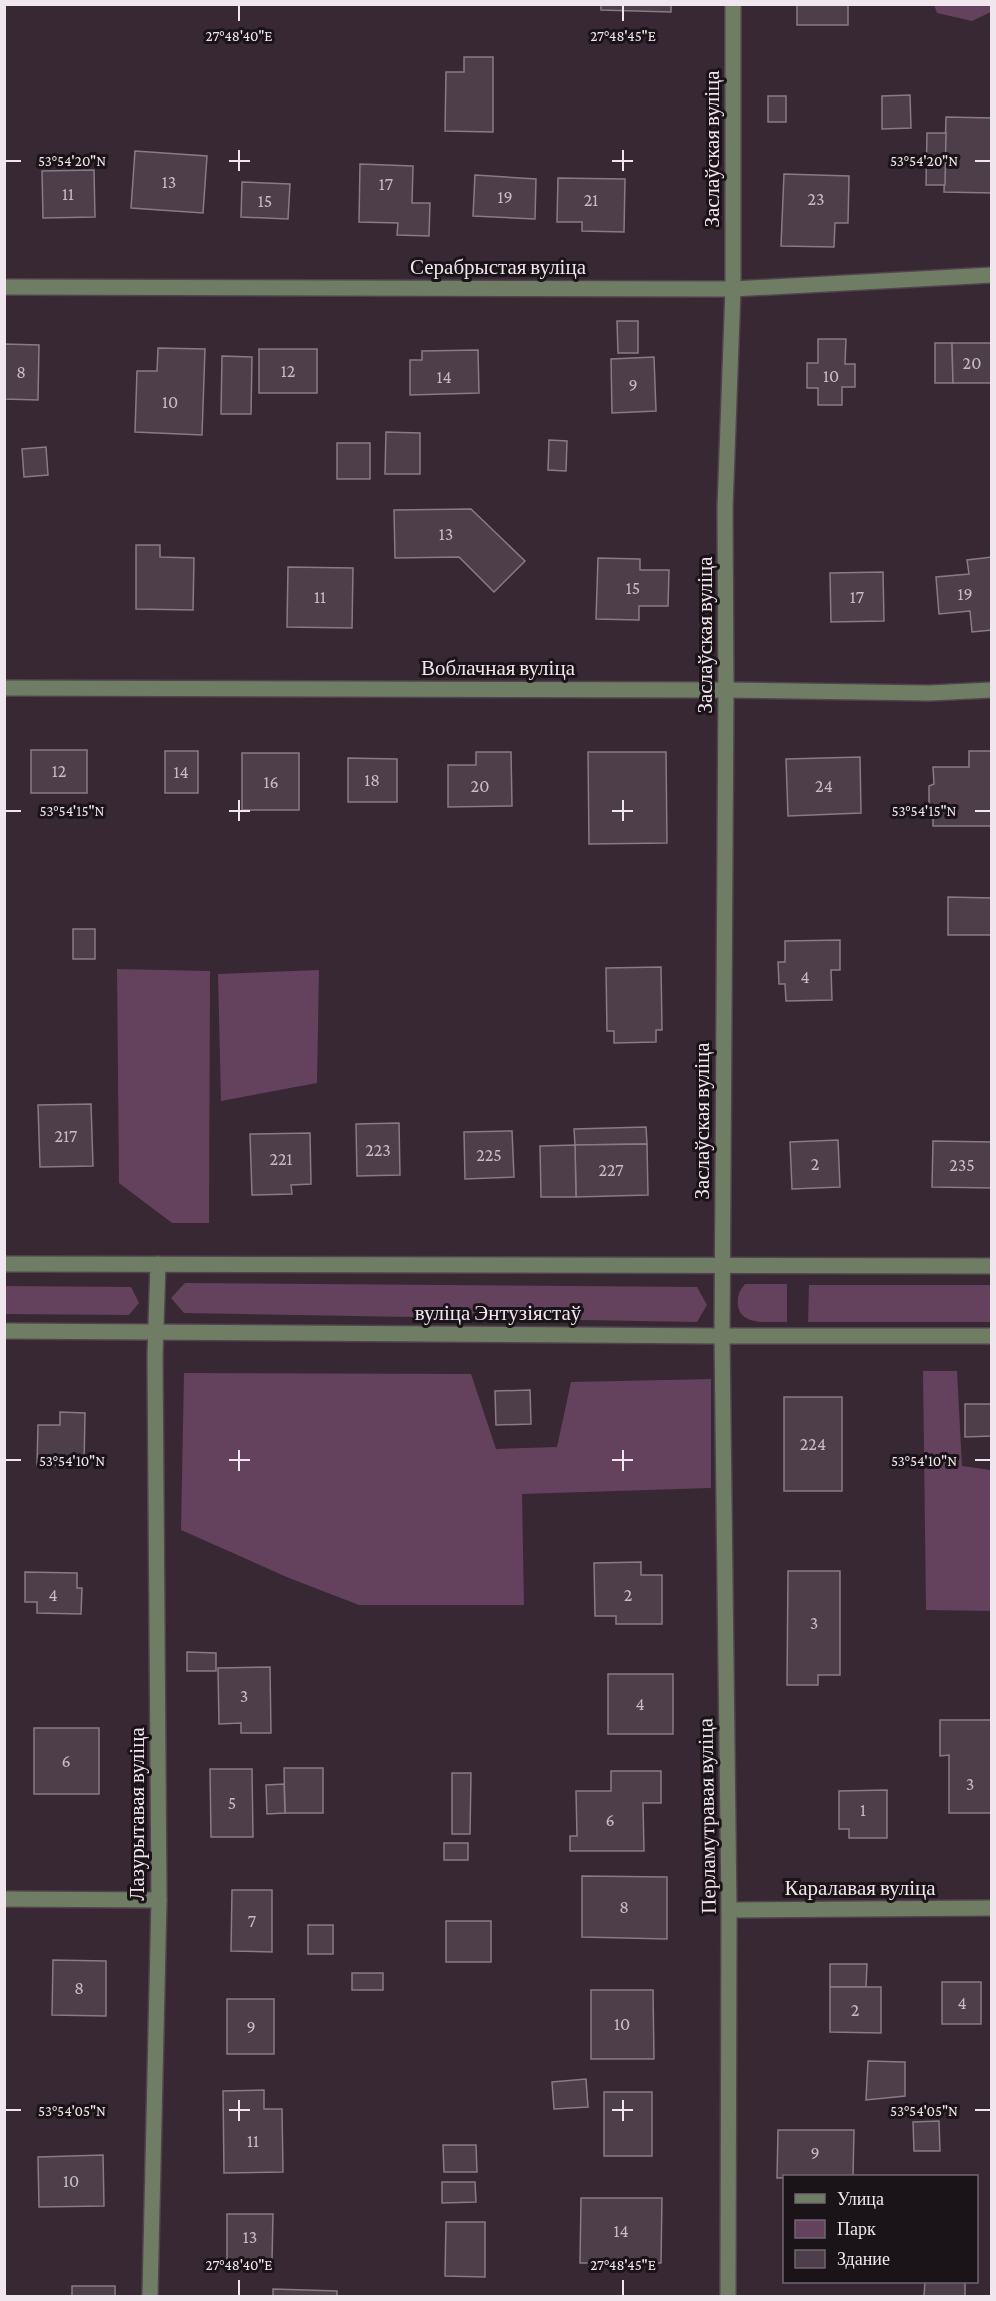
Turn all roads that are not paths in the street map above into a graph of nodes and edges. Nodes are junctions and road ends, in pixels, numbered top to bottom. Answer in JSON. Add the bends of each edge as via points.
{"nodes":[{"id":1,"x":733,"y":4,"type":"edge"},
{"id":2,"x":992,"y":275,"type":"edge"},
{"id":3,"x":4,"y":287,"type":"edge"},
{"id":4,"x":733,"y":289,"type":"junction"},
{"id":5,"x":4,"y":688,"type":"edge"},
{"id":6,"x":726,"y":690,"type":"junction"},
{"id":7,"x":992,"y":690,"type":"edge"},
{"id":8,"x":4,"y":1264,"type":"edge"},
{"id":9,"x":158,"y":1264,"type":"junction"},
{"id":10,"x":723,"y":1266,"type":"junction"},
{"id":11,"x":992,"y":1266,"type":"edge"},
{"id":12,"x":4,"y":1331,"type":"edge"},
{"id":13,"x":157,"y":1331,"type":"junction"},
{"id":14,"x":722,"y":1336,"type":"junction"},
{"id":15,"x":992,"y":1336,"type":"edge"},
{"id":16,"x":4,"y":1899,"type":"edge"},
{"id":17,"x":159,"y":1900,"type":"junction"},
{"id":18,"x":992,"y":1908,"type":"edge"},
{"id":19,"x":729,"y":1910,"type":"junction"},
{"id":20,"x":150,"y":2296,"type":"edge"},
{"id":21,"x":728,"y":2296,"type":"edge"}],
"edges":[{"from":1,"to":4,"type":"street","name":"Заслаўская вуліца"},
{"from":2,"to":4,"type":"street","name":"Серабрыстая вуліца"},
{"from":3,"to":4,"type":"street","name":"Серабрыстая вуліца"},
{"from":4,"to":6,"type":"street","name":"Заслаўская вуліца","via":[[726,508]]},
{"from":5,"to":6,"type":"street","name":"Воблачная вуліца"},
{"from":6,"to":7,"type":"street","name":"Воблачная вуліца"},
{"from":6,"to":10,"type":"street","name":"Заслаўская вуліца"},
{"from":8,"to":9,"type":"street"},
{"from":9,"to":10,"type":"street"},
{"from":9,"to":13,"type":"street","name":"Лазурытавая вуліца"},
{"from":10,"to":11,"type":"street"},
{"from":10,"to":14,"type":"street","name":"Заслаўская вуліца"},
{"from":12,"to":13,"type":"street","name":"вуліца Энтузіястаў"},
{"from":13,"to":14,"type":"street","name":"вуліца Энтузіястаў"},
{"from":13,"to":17,"type":"street","name":"Лазурытавая вуліца"},
{"from":14,"to":15,"type":"street","name":"вуліца Энтузіястаў"},
{"from":14,"to":19,"type":"street","name":"Перламутравая вуліца"},
{"from":16,"to":17,"type":"street"},
{"from":17,"to":20,"type":"street","name":"Лазурытавая вуліца"},
{"from":18,"to":19,"type":"street","name":"Каралавая вуліца"},
{"from":19,"to":21,"type":"street","name":"Перламутравая вуліца"}]}
